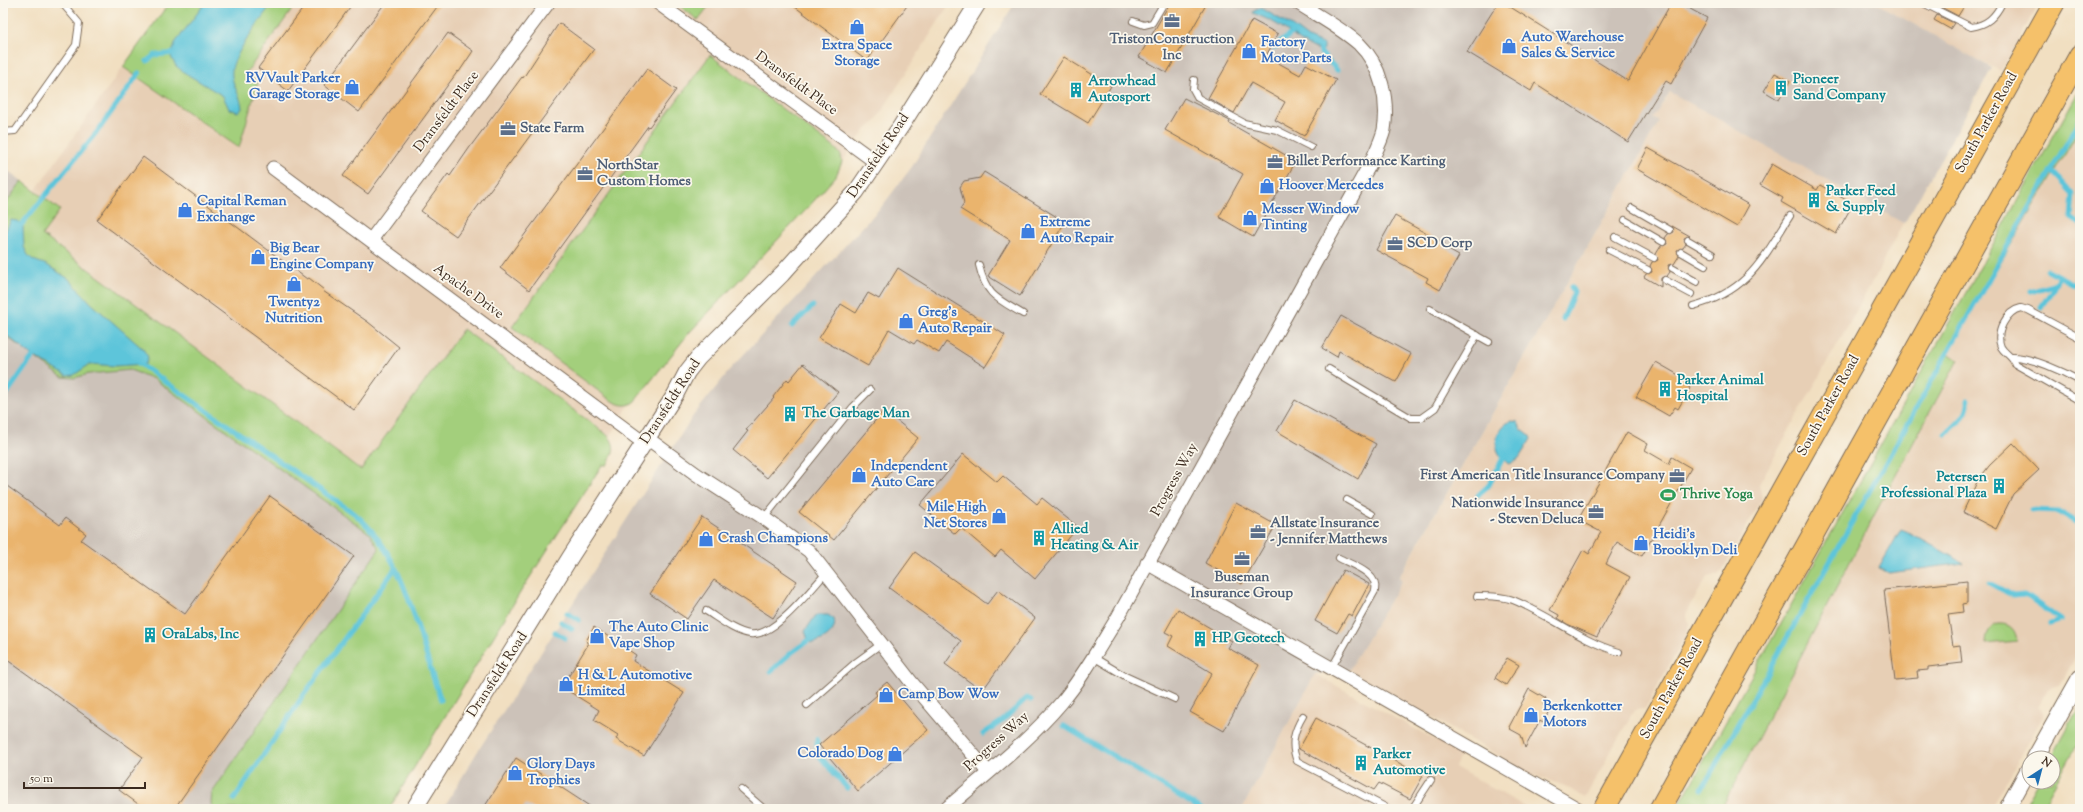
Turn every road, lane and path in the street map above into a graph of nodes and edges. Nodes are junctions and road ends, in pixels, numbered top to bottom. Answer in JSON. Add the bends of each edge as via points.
{"nodes":[{"id":1,"x":62,"y":3,"type":"edge"},
{"id":2,"x":548,"y":3,"type":"edge"},
{"id":3,"x":658,"y":3,"type":"edge"},
{"id":4,"x":978,"y":3,"type":"edge"},
{"id":5,"x":1164,"y":3,"type":"edge"},
{"id":6,"x":1298,"y":3,"type":"edge"},
{"id":7,"x":1923,"y":3,"type":"edge"},
{"id":8,"x":2002,"y":3,"type":"edge"},
{"id":9,"x":2054,"y":3,"type":"edge"},
{"id":10,"x":1133,"y":21,"type":"dead end"},
{"id":11,"x":2080,"y":56,"type":"edge"},
{"id":12,"x":1194,"y":80,"type":"dead end"},
{"id":13,"x":3,"y":132,"type":"edge"},
{"id":14,"x":1311,"y":147,"type":"dead end"},
{"id":15,"x":877,"y":163,"type":"junction"},
{"id":16,"x":273,"y":168,"type":"dead end"},
{"id":17,"x":1632,"y":208,"type":"dead end"},
{"id":18,"x":1790,"y":216,"type":"dead end"},
{"id":19,"x":1625,"y":220,"type":"dead end"},
{"id":20,"x":1670,"y":230,"type":"dead end"},
{"id":21,"x":1614,"y":237,"type":"dead end"},
{"id":22,"x":371,"y":240,"type":"junction"},
{"id":23,"x":1688,"y":240,"type":"dead end"},
{"id":24,"x":1663,"y":242,"type":"dead end"},
{"id":25,"x":1608,"y":250,"type":"dead end"},
{"id":26,"x":1681,"y":252,"type":"dead end"},
{"id":27,"x":1712,"y":254,"type":"dead end"},
{"id":28,"x":1654,"y":258,"type":"dead end"},
{"id":29,"x":979,"y":265,"type":"dead end"},
{"id":30,"x":1705,"y":266,"type":"dead end"},
{"id":31,"x":1672,"y":268,"type":"dead end"},
{"id":32,"x":1648,"y":270,"type":"dead end"},
{"id":33,"x":1665,"y":280,"type":"dead end"},
{"id":34,"x":1697,"y":282,"type":"dead end"},
{"id":35,"x":1691,"y":294,"type":"dead end"},
{"id":36,"x":1693,"y":306,"type":"dead end"},
{"id":37,"x":1430,"y":309,"type":"dead end"},
{"id":38,"x":1023,"y":314,"type":"dead end"},
{"id":39,"x":1477,"y":335,"type":"junction"},
{"id":40,"x":2080,"y":338,"type":"edge"},
{"id":41,"x":1490,"y":342,"type":"dead end"},
{"id":42,"x":2012,"y":357,"type":"junction"},
{"id":43,"x":1329,"y":369,"type":"dead end"},
{"id":44,"x":2080,"y":381,"type":"edge"},
{"id":45,"x":870,"y":390,"type":"dead end"},
{"id":46,"x":2080,"y":401,"type":"edge"},
{"id":47,"x":646,"y":440,"type":"junction"},
{"id":48,"x":1347,"y":500,"type":"dead end"},
{"id":49,"x":1372,"y":514,"type":"dead end"},
{"id":50,"x":764,"y":518,"type":"junction"},
{"id":51,"x":1339,"y":558,"type":"dead end"},
{"id":52,"x":1147,"y":563,"type":"junction"},
{"id":53,"x":827,"y":572,"type":"junction"},
{"id":54,"x":1476,"y":596,"type":"dead end"},
{"id":55,"x":706,"y":612,"type":"dead end"},
{"id":56,"x":881,"y":644,"type":"junction"},
{"id":57,"x":1619,"y":652,"type":"dead end"},
{"id":58,"x":1093,"y":657,"type":"junction"},
{"id":59,"x":1331,"y":669,"type":"junction"},
{"id":60,"x":2080,"y":678,"type":"edge"},
{"id":61,"x":1175,"y":699,"type":"dead end"},
{"id":62,"x":807,"y":705,"type":"dead end"},
{"id":63,"x":1303,"y":716,"type":"dead end"},
{"id":64,"x":2040,"y":750,"type":"edge"},
{"id":65,"x":988,"y":772,"type":"junction"},
{"id":66,"x":1431,"y":780,"type":"dead end"},
{"id":67,"x":2021,"y":784,"type":"edge"},
{"id":68,"x":741,"y":789,"type":"dead end"},
{"id":69,"x":414,"y":809,"type":"edge"},
{"id":70,"x":764,"y":809,"type":"edge"},
{"id":71,"x":946,"y":809,"type":"edge"},
{"id":72,"x":1390,"y":809,"type":"edge"},
{"id":73,"x":1412,"y":809,"type":"edge"},
{"id":74,"x":1578,"y":809,"type":"edge"},
{"id":75,"x":1604,"y":809,"type":"edge"},
{"id":76,"x":1660,"y":809,"type":"edge"},
{"id":77,"x":2007,"y":809,"type":"edge"}],
"edges":[{"from":1,"to":13,"type":"lane","via":[[79,23],[76,45],[15,131]]},
{"from":2,"to":22,"type":"street","name":"Dransfeldt Place"},
{"from":3,"to":15,"type":"street","name":"Dransfeldt Place"},
{"from":4,"to":15,"type":"street","name":"Dransfeldt Road"},
{"from":5,"to":10,"type":"lane","via":[[1152,23]]},
{"from":6,"to":52,"type":"street","name":"Progress Way","via":[[1359,44],[1376,69],[1383,91],[1385,120],[1380,143]]},
{"from":7,"to":8,"type":"lane","via":[[1971,27],[1984,24],[1994,16]]},
{"from":9,"to":75,"type":"highway","name":"South Parker Road"},
{"from":11,"to":76,"type":"highway"},
{"from":12,"to":14,"type":"lane","via":[[1193,89],[1198,98],[1244,123],[1277,130]]},
{"from":15,"to":47,"type":"street","name":"Dransfeldt Road","via":[[844,206],[792,264],[698,358]]},
{"from":16,"to":22,"type":"street","name":"Apache Drive"},
{"from":17,"to":20,"type":"lane"},
{"from":18,"to":36,"type":"lane","via":[[1752,275],[1710,302]]},
{"from":19,"to":24,"type":"lane"},
{"from":21,"to":28,"type":"lane"},
{"from":22,"to":47,"type":"street","name":"Apache Drive"},
{"from":23,"to":27,"type":"lane"},
{"from":25,"to":32,"type":"lane"},
{"from":26,"to":30,"type":"lane"},
{"from":29,"to":38,"type":"lane","via":[[986,287],[992,295]]},
{"from":31,"to":34,"type":"lane"},
{"from":33,"to":35,"type":"lane"},
{"from":37,"to":39,"type":"lane"},
{"from":39,"to":41,"type":"lane"},
{"from":39,"to":43,"type":"lane","via":[[1435,408],[1421,418],[1410,418]]},
{"from":40,"to":42,"type":"lane","via":[[2028,310],[2016,309],[2006,318],[2000,338],[2003,349]]},
{"from":42,"to":44,"type":"lane","via":[[2024,358]]},
{"from":42,"to":46,"type":"lane","via":[[2015,364]]},
{"from":45,"to":50,"type":"lane","via":[[853,407]]},
{"from":47,"to":50,"type":"street","name":"Apache Drive"},
{"from":47,"to":69,"type":"street","name":"Dransfeldt Road"},
{"from":48,"to":49,"type":"lane"},
{"from":50,"to":53,"type":"street","name":"Apache Drive","via":[[809,551]]},
{"from":51,"to":59,"type":"lane","via":[[1369,575],[1376,586]]},
{"from":52,"to":58,"type":"street","name":"Progress Way"},
{"from":52,"to":59,"type":"street"},
{"from":53,"to":55,"type":"lane","via":[[780,622],[764,633],[750,635]]},
{"from":53,"to":56,"type":"street","name":"Apache Drive"},
{"from":54,"to":57,"type":"lane","via":[[1497,596],[1513,600],[1598,646]]},
{"from":56,"to":62,"type":"lane"},
{"from":56,"to":65,"type":"street","name":"Apache Drive"},
{"from":58,"to":61,"type":"lane","via":[[1125,676]]},
{"from":58,"to":65,"type":"street","name":"Progress Way","via":[[1074,686],[1050,715]]},
{"from":59,"to":74,"type":"street"},
{"from":60,"to":64,"type":"street"},
{"from":63,"to":72,"type":"lane","via":[[1293,737],[1297,761]]},
{"from":65,"to":71,"type":"street","name":"Progress Way"},
{"from":66,"to":73,"type":"lane"},
{"from":67,"to":77,"type":"street"},
{"from":68,"to":70,"type":"lane"}]}
